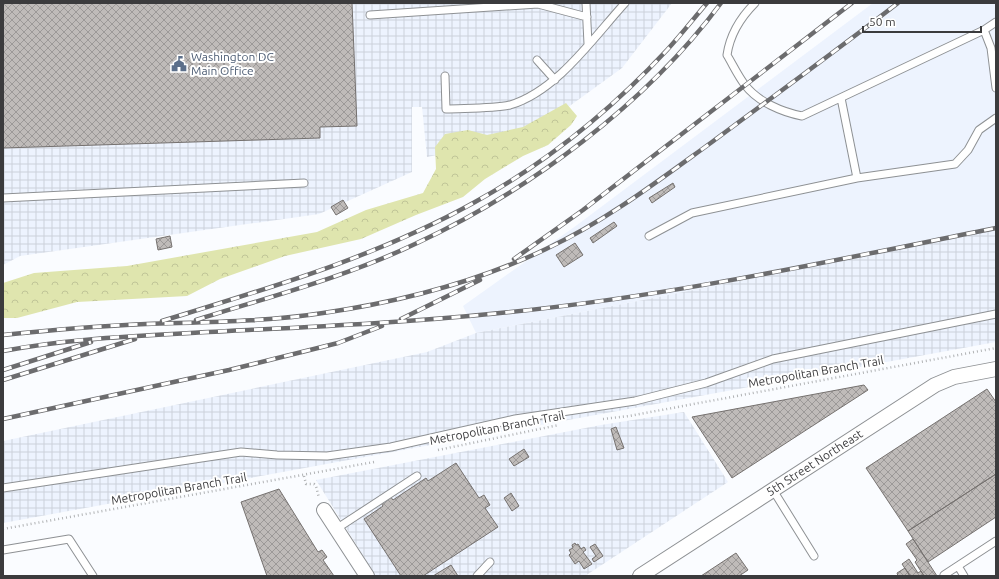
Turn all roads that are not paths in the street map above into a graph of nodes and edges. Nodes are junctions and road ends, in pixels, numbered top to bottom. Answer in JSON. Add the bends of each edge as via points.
{"nodes":[{"id":1,"x":586,"y":3,"type":"edge"},
{"id":2,"x":625,"y":3,"type":"edge"},
{"id":3,"x":755,"y":3,"type":"edge"},
{"id":4,"x":491,"y":5,"type":"edge"},
{"id":5,"x":441,"y":7,"type":"edge"},
{"id":6,"x":370,"y":15,"type":"dead end"},
{"id":7,"x":587,"y":18,"type":"junction"},
{"id":8,"x":996,"y":22,"type":"edge"},
{"id":9,"x":984,"y":30,"type":"junction"},
{"id":10,"x":588,"y":44,"type":"junction"},
{"id":11,"x":538,"y":60,"type":"dead end"},
{"id":12,"x":445,"y":76,"type":"dead end"},
{"id":13,"x":555,"y":80,"type":"junction"},
{"id":14,"x":996,"y":88,"type":"edge"},
{"id":15,"x":842,"y":98,"type":"junction"},
{"id":16,"x":996,"y":118,"type":"edge"},
{"id":17,"x":857,"y":178,"type":"junction"},
{"id":18,"x":304,"y":184,"type":"dead end"},
{"id":19,"x":3,"y":198,"type":"edge"},
{"id":20,"x":649,"y":236,"type":"dead end"},
{"id":21,"x":996,"y":314,"type":"edge"},
{"id":22,"x":996,"y":369,"type":"edge"},
{"id":23,"x":417,"y":476,"type":"dead end"},
{"id":24,"x":3,"y":488,"type":"edge"},
{"id":25,"x":773,"y":490,"type":"junction"},
{"id":26,"x":324,"y":510,"type":"dead end"},
{"id":27,"x":336,"y":529,"type":"junction"},
{"id":28,"x":996,"y":541,"type":"edge"},
{"id":29,"x":3,"y":550,"type":"edge"},
{"id":30,"x":814,"y":556,"type":"dead end"},
{"id":31,"x":490,"y":562,"type":"dead end"},
{"id":32,"x":958,"y":566,"type":"junction"},
{"id":33,"x":944,"y":575,"type":"edge"},
{"id":34,"x":94,"y":576,"type":"edge"},
{"id":35,"x":367,"y":576,"type":"edge"},
{"id":36,"x":477,"y":576,"type":"edge"},
{"id":37,"x":640,"y":576,"type":"edge"},
{"id":38,"x":964,"y":576,"type":"edge"}],
"edges":[{"from":1,"to":7,"type":"lane"},
{"from":2,"to":10,"type":"lane"},
{"from":3,"to":15,"type":"lane","via":[[732,33],[727,55],[745,85],[759,99],[790,114],[802,116]]},
{"from":4,"to":5,"type":"lane"},
{"from":4,"to":7,"type":"lane","via":[[538,4]]},
{"from":5,"to":6,"type":"lane"},
{"from":7,"to":10,"type":"lane"},
{"from":8,"to":9,"type":"lane"},
{"from":9,"to":14,"type":"lane","via":[[991,48]]},
{"from":9,"to":15,"type":"lane"},
{"from":10,"to":13,"type":"lane"},
{"from":11,"to":13,"type":"lane"},
{"from":12,"to":13,"type":"lane","via":[[446,109],[509,105],[532,96]]},
{"from":15,"to":17,"type":"lane"},
{"from":16,"to":17,"type":"lane","via":[[978,130],[968,150],[955,164]]},
{"from":17,"to":20,"type":"lane","via":[[692,213]]},
{"from":18,"to":19,"type":"lane"},
{"from":21,"to":24,"type":"lane","via":[[774,359],[706,383],[635,401],[515,419],[391,447],[327,456],[241,452]]},
{"from":22,"to":25,"type":"street","name":"5th Street Northeast","via":[[954,377],[936,384]]},
{"from":23,"to":27,"type":"lane"},
{"from":25,"to":30,"type":"lane"},
{"from":25,"to":37,"type":"street","name":"5th Street Northeast"},
{"from":26,"to":27,"type":"street"},
{"from":27,"to":35,"type":"street"},
{"from":28,"to":32,"type":"lane"},
{"from":29,"to":34,"type":"lane","via":[[69,539]]},
{"from":31,"to":36,"type":"lane"},
{"from":32,"to":33,"type":"lane"},
{"from":32,"to":38,"type":"lane"}]}
